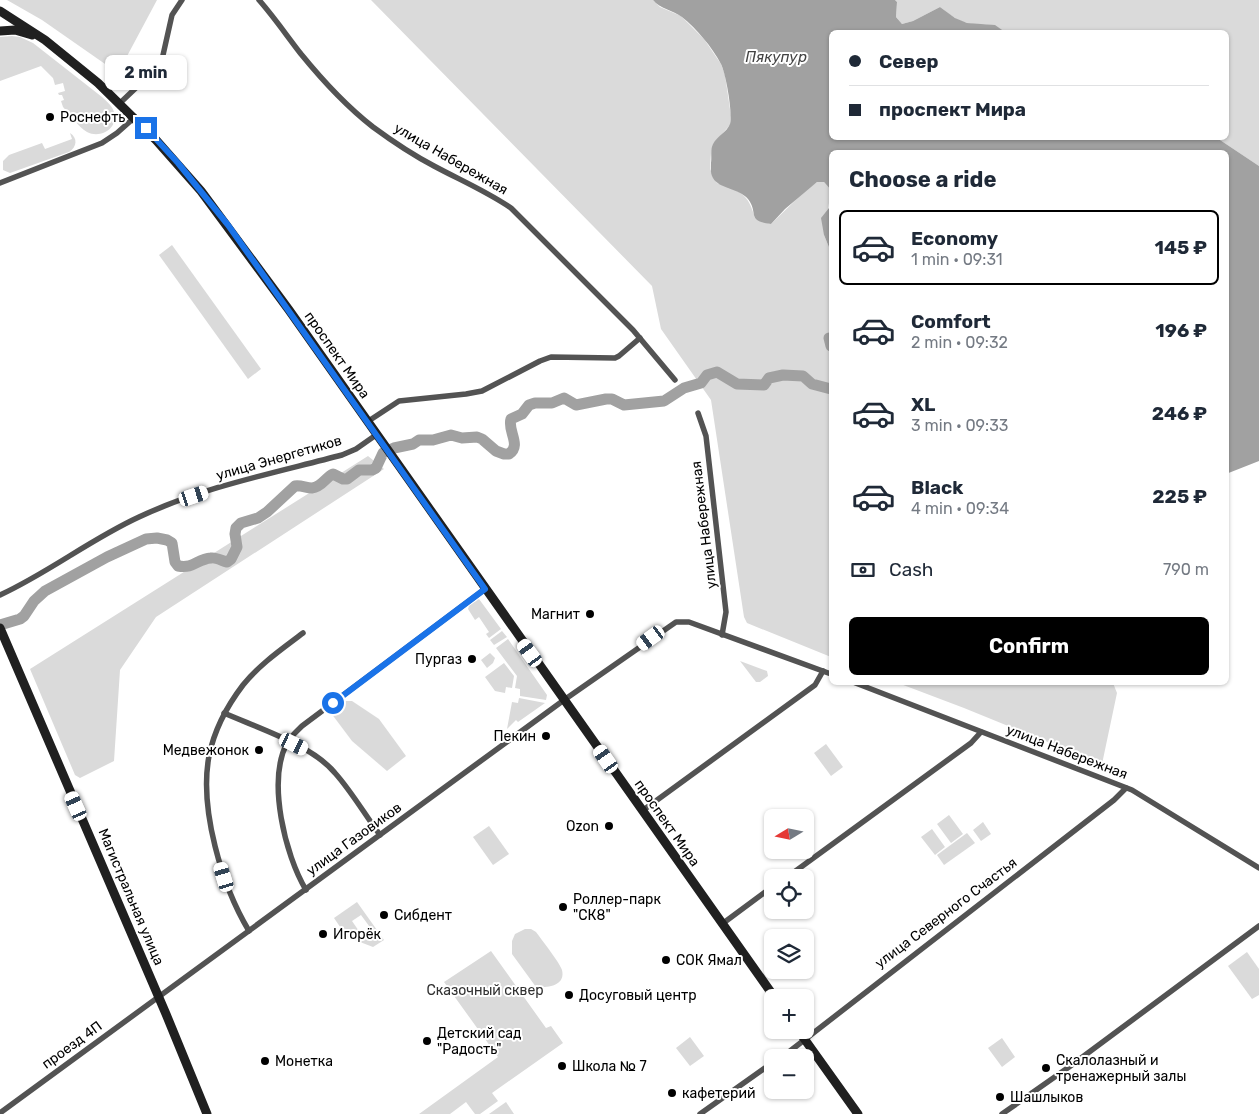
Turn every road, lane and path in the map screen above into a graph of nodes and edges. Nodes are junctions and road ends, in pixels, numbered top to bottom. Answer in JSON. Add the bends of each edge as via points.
{"nodes":[{"id":1,"x":182,"y":0,"type":"edge"},
{"id":2,"x":259,"y":0,"type":"edge"},
{"id":3,"x":0,"y":11,"type":"edge"},
{"id":4,"x":0,"y":31,"type":"edge"},
{"id":5,"x":45,"y":40,"type":"junction"},
{"id":6,"x":120,"y":104,"type":"junction"},
{"id":7,"x":135,"y":117,"type":"junction"},
{"id":8,"x":0,"y":183,"type":"edge"},
{"id":9,"x":640,"y":338,"type":"junction"},
{"id":10,"x":675,"y":380,"type":"dead end"},
{"id":11,"x":698,"y":413,"type":"dead end"},
{"id":12,"x":368,"y":422,"type":"junction"},
{"id":13,"x":378,"y":437,"type":"junction"},
{"id":14,"x":485,"y":589,"type":"junction"},
{"id":15,"x":0,"y":595,"type":"edge"},
{"id":16,"x":2,"y":633,"type":"edge"},
{"id":17,"x":303,"y":633,"type":"dead end"},
{"id":18,"x":722,"y":635,"type":"junction"},
{"id":19,"x":823,"y":671,"type":"junction"},
{"id":20,"x":829,"y":673,"type":"edge"},
{"id":21,"x":861,"y":685,"type":"edge"},
{"id":22,"x":564,"y":700,"type":"junction"},
{"id":23,"x":224,"y":714,"type":"junction"},
{"id":24,"x":981,"y":732,"type":"junction"},
{"id":25,"x":288,"y":741,"type":"junction"},
{"id":26,"x":1126,"y":788,"type":"junction"},
{"id":27,"x":642,"y":811,"type":"junction"},
{"id":28,"x":380,"y":835,"type":"junction"},
{"id":29,"x":1259,"y":868,"type":"edge"},
{"id":30,"x":798,"y":869,"type":"edge"},
{"id":31,"x":306,"y":890,"type":"junction"},
{"id":32,"x":764,"y":894,"type":"edge"},
{"id":33,"x":722,"y":924,"type":"junction"},
{"id":34,"x":1259,"y":926,"type":"edge"},
{"id":35,"x":249,"y":931,"type":"junction"},
{"id":36,"x":769,"y":989,"type":"edge"},
{"id":37,"x":158,"y":997,"type":"junction"},
{"id":38,"x":814,"y":1032,"type":"edge"},
{"id":39,"x":805,"y":1039,"type":"joint"},
{"id":40,"x":792,"y":1049,"type":"edge"},
{"id":41,"x":764,"y":1070,"type":"edge"},
{"id":42,"x":0,"y":1113,"type":"edge"},
{"id":43,"x":207,"y":1114,"type":"edge"},
{"id":44,"x":700,"y":1114,"type":"edge"},
{"id":45,"x":858,"y":1114,"type":"edge"},
{"id":46,"x":1002,"y":1114,"type":"edge"}],
"edges":[{"from":1,"to":6,"type":"street","via":[[172,15],[160,64]]},
{"from":2,"to":9,"type":"street","name":"улица Набережная","via":[[325,82],[360,116],[400,146],[510,208]]},
{"from":3,"to":5,"type":"main road","name":"проспект Мира"},
{"from":4,"to":5,"type":"main road","via":[[23,32]]},
{"from":5,"to":6,"type":"main road","name":"проспект Мира"},
{"from":6,"to":7,"type":"main road","name":"проспект Мира"},
{"from":7,"to":8,"type":"street","via":[[102,143]]},
{"from":7,"to":12,"type":"main road","name":"проспект Мира","via":[[178,163],[228,225]]},
{"from":9,"to":10,"type":"street","name":"улица Набережная"},
{"from":9,"to":12,"type":"street","via":[[615,358],[545,359],[482,391],[398,401]]},
{"from":11,"to":18,"type":"street","name":"улица Набережная","via":[[707,443],[726,612]]},
{"from":12,"to":13,"type":"main road","name":"проспект Мира"},
{"from":13,"to":14,"type":"main road","name":"проспект Мира"},
{"from":13,"to":15,"type":"street","name":"улица Энергетиков","via":[[350,452],[208,491],[139,517]]},
{"from":14,"to":22,"type":"main road","name":"проспект Мира"},
{"from":14,"to":25,"type":"street","via":[[302,726]]},
{"from":16,"to":37,"type":"main road","name":"Магистральная улица"},
{"from":17,"to":23,"type":"street","via":[[253,674]]},
{"from":18,"to":19,"type":"street"},
{"from":18,"to":22,"type":"street","via":[[689,622],[676,622]]},
{"from":19,"to":20,"type":"street"},
{"from":19,"to":27,"type":"street","via":[[815,685]]},
{"from":21,"to":24,"type":"street","name":"улица Набережная"},
{"from":22,"to":27,"type":"main road","name":"проспект Мира"},
{"from":22,"to":28,"type":"street","name":"улица Газовиков"},
{"from":23,"to":25,"type":"street"},
{"from":23,"to":35,"type":"street","via":[[213,739],[206,774],[211,828],[228,887]]},
{"from":24,"to":26,"type":"street","name":"улица Набережная"},
{"from":24,"to":30,"type":"street","via":[[971,743]]},
{"from":25,"to":28,"type":"street","via":[[312,753],[335,773]]},
{"from":25,"to":31,"type":"street","via":[[280,767],[278,798],[290,848]]},
{"from":26,"to":29,"type":"street","name":"улица Набережная"},
{"from":26,"to":38,"type":"street","name":"улица Северного Счастья"},
{"from":27,"to":33,"type":"main road","name":"проспект Мира"},
{"from":28,"to":31,"type":"street","name":"улица Газовиков"},
{"from":31,"to":35,"type":"street","name":"улица Газовиков"},
{"from":32,"to":33,"type":"street"},
{"from":33,"to":36,"type":"main road","name":"проспект Мира"},
{"from":34,"to":46,"type":"street"},
{"from":35,"to":37,"type":"street","name":"улица Газовиков"},
{"from":37,"to":42,"type":"street","name":"проезд 4П"},
{"from":37,"to":43,"type":"main road","name":"Магистральная улица"},
{"from":39,"to":40,"type":"street","name":"улица Северного Счастья"},
{"from":39,"to":45,"type":"main road"},
{"from":41,"to":44,"type":"street"}]}
